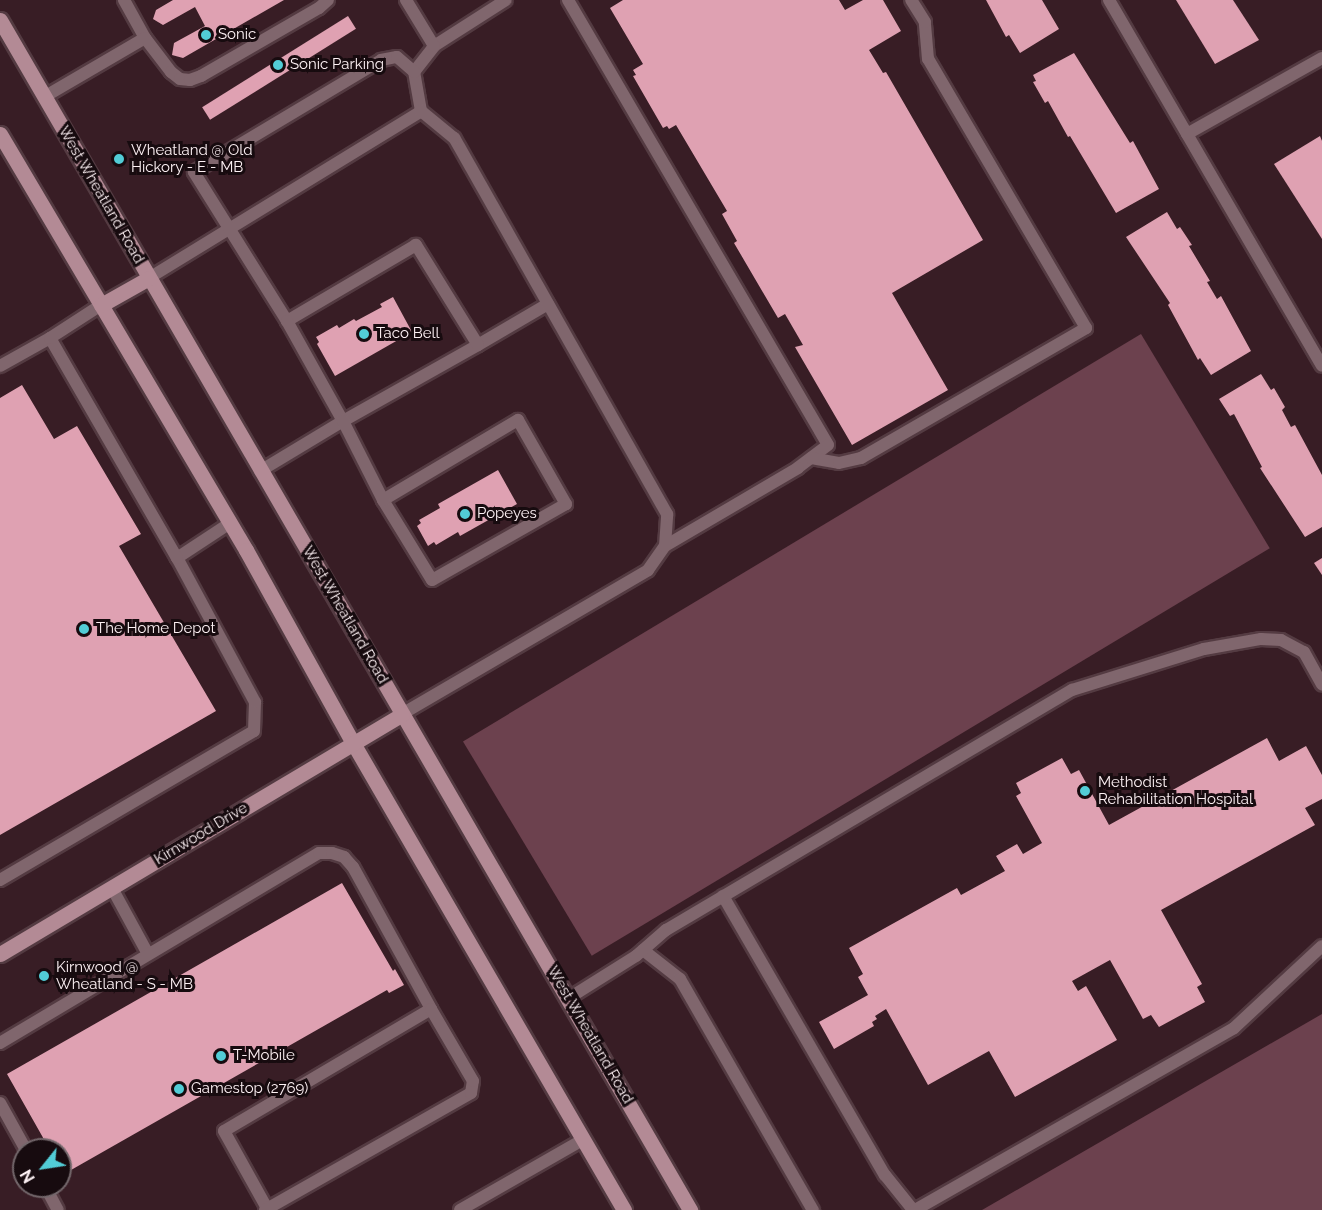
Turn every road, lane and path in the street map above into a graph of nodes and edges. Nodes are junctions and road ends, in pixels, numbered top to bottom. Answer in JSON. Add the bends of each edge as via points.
{"nodes":[{"id":1,"x":125,"y":0,"type":"edge"},
{"id":2,"x":328,"y":0,"type":"edge"},
{"id":3,"x":406,"y":0,"type":"edge"},
{"id":4,"x":506,"y":0,"type":"edge"},
{"id":5,"x":568,"y":0,"type":"edge"},
{"id":6,"x":911,"y":0,"type":"edge"},
{"id":7,"x":1109,"y":0,"type":"edge"},
{"id":8,"x":0,"y":20,"type":"edge"},
{"id":9,"x":145,"y":38,"type":"junction"},
{"id":10,"x":434,"y":46,"type":"junction"},
{"id":11,"x":1322,"y":58,"type":"edge"},
{"id":12,"x":414,"y":72,"type":"junction"},
{"id":13,"x":45,"y":97,"type":"junction"},
{"id":14,"x":421,"y":111,"type":"junction"},
{"id":15,"x":0,"y":134,"type":"edge"},
{"id":16,"x":1187,"y":134,"type":"junction"},
{"id":17,"x":228,"y":229,"type":"junction"},
{"id":18,"x":149,"y":278,"type":"junction"},
{"id":19,"x":548,"y":304,"type":"junction"},
{"id":20,"x":101,"y":305,"type":"junction"},
{"id":21,"x":287,"y":321,"type":"junction"},
{"id":22,"x":51,"y":338,"type":"junction"},
{"id":23,"x":478,"y":345,"type":"junction"},
{"id":24,"x":0,"y":366,"type":"edge"},
{"id":25,"x":1322,"y":366,"type":"edge"},
{"id":26,"x":343,"y":422,"type":"junction"},
{"id":27,"x":811,"y":458,"type":"junction"},
{"id":28,"x":260,"y":471,"type":"junction"},
{"id":29,"x":383,"y":500,"type":"junction"},
{"id":30,"x":230,"y":523,"type":"junction"},
{"id":31,"x":665,"y":546,"type":"junction"},
{"id":32,"x":177,"y":558,"type":"junction"},
{"id":33,"x":1322,"y":684,"type":"edge"},
{"id":34,"x":402,"y":714,"type":"junction"},
{"id":35,"x":353,"y":743,"type":"junction"},
{"id":36,"x":0,"y":880,"type":"edge"},
{"id":37,"x":112,"y":888,"type":"junction"},
{"id":38,"x":723,"y":896,"type":"junction"},
{"id":39,"x":1322,"y":946,"type":"edge"},
{"id":40,"x":643,"y":950,"type":"junction"},
{"id":41,"x":0,"y":954,"type":"edge"},
{"id":42,"x":148,"y":954,"type":"junction"},
{"id":43,"x":569,"y":998,"type":"junction"},
{"id":44,"x":431,"y":1009,"type":"junction"},
{"id":45,"x":0,"y":1042,"type":"edge"},
{"id":46,"x":0,"y":1103,"type":"edge"},
{"id":47,"x":19,"y":1138,"type":"edge"},
{"id":48,"x":582,"y":1140,"type":"junction"},
{"id":49,"x":267,"y":1210,"type":"edge"},
{"id":50,"x":460,"y":1210,"type":"edge"},
{"id":51,"x":624,"y":1210,"type":"edge"},
{"id":52,"x":690,"y":1210,"type":"edge"},
{"id":53,"x":813,"y":1210,"type":"edge"},
{"id":54,"x":914,"y":1210,"type":"edge"}],
"edges":[{"from":1,"to":9,"type":"lane"},
{"from":2,"to":9,"type":"lane","via":[[190,80],[171,72]]},
{"from":3,"to":10,"type":"lane"},
{"from":4,"to":10,"type":"lane"},
{"from":5,"to":27,"type":"lane","via":[[828,445]]},
{"from":6,"to":27,"type":"lane","via":[[925,22],[928,59],[1086,328],[861,458],[839,463]]},
{"from":7,"to":16,"type":"lane"},
{"from":8,"to":13,"type":"main road","name":"West Wheatland Road"},
{"from":9,"to":13,"type":"lane"},
{"from":10,"to":12,"type":"lane"},
{"from":11,"to":16,"type":"lane"},
{"from":12,"to":14,"type":"lane"},
{"from":12,"to":17,"type":"lane","via":[[397,57],[381,60],[194,172]]},
{"from":13,"to":18,"type":"main road","name":"West Wheatland Road"},
{"from":14,"to":17,"type":"lane"},
{"from":14,"to":19,"type":"lane","via":[[454,138]]},
{"from":15,"to":20,"type":"main road"},
{"from":16,"to":25,"type":"lane"},
{"from":17,"to":18,"type":"lane"},
{"from":17,"to":21,"type":"lane"},
{"from":18,"to":20,"type":"main road"},
{"from":18,"to":28,"type":"main road","name":"West Wheatland Road"},
{"from":19,"to":23,"type":"lane"},
{"from":19,"to":31,"type":"lane","via":[[667,514]]},
{"from":20,"to":22,"type":"lane"},
{"from":20,"to":30,"type":"main road"},
{"from":21,"to":23,"type":"lane","via":[[416,245]]},
{"from":21,"to":26,"type":"lane"},
{"from":22,"to":24,"type":"lane"},
{"from":22,"to":32,"type":"lane"},
{"from":23,"to":26,"type":"lane"},
{"from":26,"to":28,"type":"lane"},
{"from":26,"to":29,"type":"lane"},
{"from":27,"to":31,"type":"lane"},
{"from":28,"to":34,"type":"main road","name":"West Wheatland Road"},
{"from":29,"to":29,"type":"lane","via":[[518,420],[566,504],[432,580]]},
{"from":30,"to":32,"type":"lane"},
{"from":30,"to":35,"type":"main road"},
{"from":31,"to":34,"type":"lane","via":[[648,570]]},
{"from":32,"to":36,"type":"lane","via":[[255,702],[254,731]]},
{"from":33,"to":38,"type":"lane","via":[[1304,652],[1281,640],[1261,639],[1204,649],[1072,690]]},
{"from":34,"to":35,"type":"main road","name":"Kirnwood Drive"},
{"from":34,"to":43,"type":"main road","name":"West Wheatland Road"},
{"from":35,"to":37,"type":"main road","name":"Kirnwood Drive"},
{"from":35,"to":48,"type":"main road"},
{"from":37,"to":41,"type":"main road","name":"Kirnwood Drive"},
{"from":37,"to":42,"type":"lane"},
{"from":38,"to":40,"type":"lane","via":[[666,930]]},
{"from":38,"to":54,"type":"lane","via":[[879,1165]]},
{"from":39,"to":54,"type":"lane","via":[[1234,1028]]},
{"from":40,"to":43,"type":"lane"},
{"from":40,"to":53,"type":"lane","via":[[680,979]]},
{"from":42,"to":44,"type":"lane","via":[[319,853],[332,853],[353,867]]},
{"from":42,"to":45,"type":"lane"},
{"from":43,"to":52,"type":"main road","name":"West Wheatland Road"},
{"from":44,"to":49,"type":"lane","via":[[472,1081],[471,1093]]},
{"from":44,"to":49,"type":"lane","via":[[224,1131]]},
{"from":46,"to":47,"type":"lane"},
{"from":48,"to":50,"type":"lane"},
{"from":48,"to":51,"type":"main road"}]}
